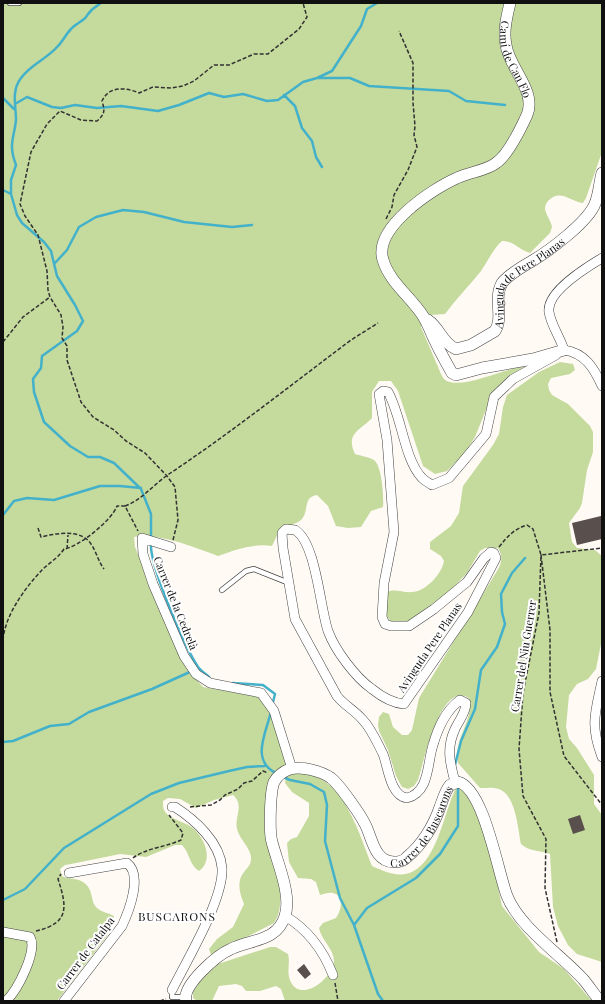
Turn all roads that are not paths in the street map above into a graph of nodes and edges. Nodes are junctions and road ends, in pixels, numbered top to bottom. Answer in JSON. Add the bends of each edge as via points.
{"nodes":[{"id":1,"x":10,"y":3,"type":"edge"},
{"id":2,"x":19,"y":3,"type":"edge"},
{"id":3,"x":510,"y":3,"type":"edge"},
{"id":4,"x":602,"y":173,"type":"edge"},
{"id":5,"x":602,"y":258,"type":"edge"},
{"id":6,"x":424,"y":317,"type":"junction"},
{"id":7,"x":564,"y":350,"type":"junction"},
{"id":8,"x":602,"y":386,"type":"edge"},
{"id":9,"x":171,"y":547,"type":"road end"},
{"id":10,"x":289,"y":583,"type":"junction"},
{"id":11,"x":222,"y":590,"type":"dead end"},
{"id":12,"x":602,"y":681,"type":"edge"},
{"id":13,"x":602,"y":757,"type":"edge"},
{"id":14,"x":292,"y":769,"type":"junction"},
{"id":15,"x":455,"y":782,"type":"junction"},
{"id":16,"x":175,"y":808,"type":"road end"},
{"id":17,"x":69,"y":873,"type":"road end"},
{"id":18,"x":285,"y":916,"type":"junction"},
{"id":19,"x":3,"y":932,"type":"edge"},
{"id":20,"x":333,"y":975,"type":"road end"},
{"id":21,"x":172,"y":990,"type":"joint"},
{"id":22,"x":185,"y":999,"type":"edge"},
{"id":23,"x":6,"y":1001,"type":"edge"},
{"id":24,"x":64,"y":1001,"type":"edge"},
{"id":25,"x":600,"y":1001,"type":"edge"}],
"edges":[{"from":1,"to":2,"type":"lane"},
{"from":3,"to":6,"type":"street","name":"Camí de Can Flo","via":[[505,44],[530,102],[527,114],[503,158],[490,167],[455,179],[428,195],[398,220],[384,241],[382,250],[386,268]]},
{"from":4,"to":6,"type":"street","name":"Avinguda de Pere Planas","via":[[596,201],[587,215],[552,248],[503,282],[498,294],[498,322],[495,331],[471,345],[456,348],[445,341],[435,324]]},
{"from":5,"to":7,"type":"street","via":[[580,271],[552,299],[549,310]]},
{"from":6,"to":7,"type":"street","via":[[452,373],[456,376]]},
{"from":7,"to":8,"type":"street","via":[[572,351],[588,362]]},
{"from":7,"to":10,"type":"street","name":"Avinguda Pere Planas","via":[[513,378],[494,398],[486,434],[449,478],[432,485],[423,480],[417,472],[388,392],[383,391],[379,394],[387,440],[394,532],[384,583],[382,617],[386,624],[409,626],[467,582],[491,552],[496,558],[468,612],[404,704],[386,699],[363,682],[336,645],[325,622],[312,558],[298,532],[291,529],[284,531],[282,538]]},
{"from":9,"to":14,"type":"street","name":"Carrer de la Cedrelà","via":[[142,538],[143,554],[153,584],[184,656],[196,674],[210,683],[261,693],[274,710]]},
{"from":10,"to":11,"type":"lane","via":[[254,569],[246,571]]},
{"from":10,"to":15,"type":"street","name":"Avinguda Pere Planas","via":[[295,619],[337,696],[361,718],[374,736],[400,795],[407,798],[418,792],[426,776],[433,746],[444,718],[460,700],[466,703],[465,711],[448,748]]},
{"from":12,"to":13,"type":"street","via":[[593,723]]},
{"from":14,"to":15,"type":"street","name":"Carrer de Buscarons","via":[[320,773],[336,782],[365,823],[379,855],[388,862],[406,858],[417,846],[435,820],[448,787]]},
{"from":14,"to":18,"type":"street","via":[[277,778],[273,786],[271,834],[283,878]]},
{"from":15,"to":25,"type":"street","name":"Carrer de Buscarons","via":[[468,786],[474,796],[494,845],[507,894],[516,911]]},
{"from":16,"to":21,"type":"street","via":[[198,824],[206,834],[222,866],[222,875],[215,904]]},
{"from":17,"to":24,"type":"street","name":"Carrer de Catalpa","via":[[127,863],[135,874],[128,913],[122,926]]},
{"from":18,"to":20,"type":"street","via":[[297,923],[316,943]]},
{"from":18,"to":22,"type":"street","via":[[268,937],[224,952],[190,984]]},
{"from":19,"to":23,"type":"street","via":[[30,937],[33,946],[14,994]]},
{"from":21,"to":22,"type":"lane","via":[[172,997]]}]}
